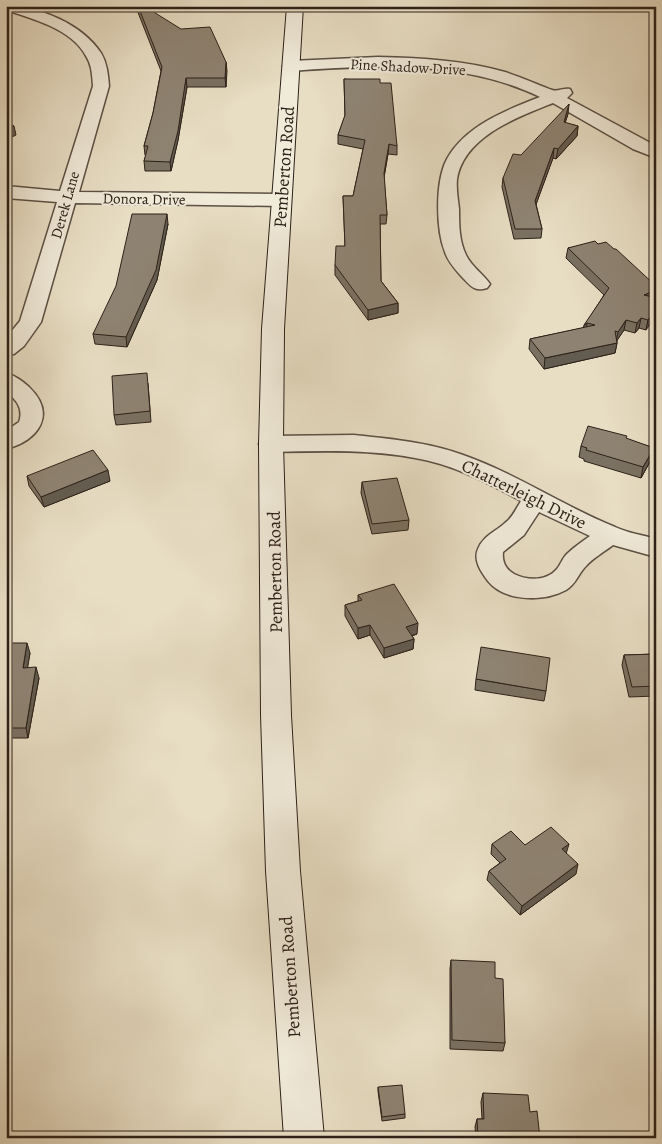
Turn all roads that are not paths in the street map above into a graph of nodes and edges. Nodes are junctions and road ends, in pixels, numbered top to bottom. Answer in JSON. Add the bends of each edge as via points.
{"nodes":[{"id":1,"x":8,"y":6,"type":"edge"},
{"id":2,"x":295,"y":6,"type":"edge"},
{"id":3,"x":292,"y":58,"type":"junction"},
{"id":4,"x":572,"y":90,"type":"junction"},
{"id":5,"x":554,"y":97,"type":"junction"},
{"id":6,"x":614,"y":112,"type":"dead end"},
{"id":7,"x":656,"y":153,"type":"edge"},
{"id":8,"x":6,"y":192,"type":"edge"},
{"id":9,"x":68,"y":197,"type":"junction"},
{"id":10,"x":281,"y":200,"type":"junction"},
{"id":11,"x":480,"y":284,"type":"dead end"},
{"id":12,"x":6,"y":349,"type":"edge"},
{"id":13,"x":6,"y":380,"type":"edge"},
{"id":14,"x":11,"y":438,"type":"edge"},
{"id":15,"x":271,"y":444,"type":"junction"},
{"id":16,"x":535,"y":498,"type":"junction"},
{"id":17,"x":609,"y":535,"type":"junction"},
{"id":18,"x":656,"y":548,"type":"edge"},
{"id":19,"x":304,"y":1138,"type":"edge"}],
"edges":[{"from":1,"to":9,"type":"street","name":"Derek Lane","via":[[66,29],[85,42],[99,64],[101,86]]},
{"from":2,"to":3,"type":"street","name":"Pemberton Road"},
{"from":3,"to":4,"type":"street","name":"Pine Shadow Drive","via":[[321,52],[451,56],[542,76]]},
{"from":3,"to":5,"type":"street","name":"Pine Shadow Drive","via":[[328,63],[433,65],[500,77]]},
{"from":3,"to":10,"type":"street","name":"Pemberton Road"},
{"from":4,"to":5,"type":"street"},
{"from":4,"to":6,"type":"street","name":"Pine Shadow Drive"},
{"from":5,"to":7,"type":"street","name":"Pine Shadow Drive"},
{"from":5,"to":11,"type":"street","via":[[501,120],[470,141],[449,175],[449,219],[454,251]]},
{"from":8,"to":9,"type":"street","name":"Donora Drive"},
{"from":9,"to":10,"type":"street","name":"Donora Drive"},
{"from":9,"to":12,"type":"street","name":"Derek Lane","via":[[30,322]]},
{"from":10,"to":15,"type":"street","name":"Pemberton Road","via":[[273,328]]},
{"from":13,"to":14,"type":"street","via":[[27,399],[34,412],[34,420],[28,428]]},
{"from":15,"to":16,"type":"street","name":"Chatterleigh Drive","via":[[354,443],[416,450],[454,460]]},
{"from":15,"to":19,"type":"street","name":"Pemberton Road","via":[[282,862]]},
{"from":16,"to":17,"type":"street","name":"Chatterleigh Drive"},
{"from":16,"to":17,"type":"street","via":[[518,524],[490,550],[489,560],[503,580],[519,587],[539,589],[557,583],[576,560]]},
{"from":17,"to":18,"type":"street","name":"Chatterleigh Drive"}]}
